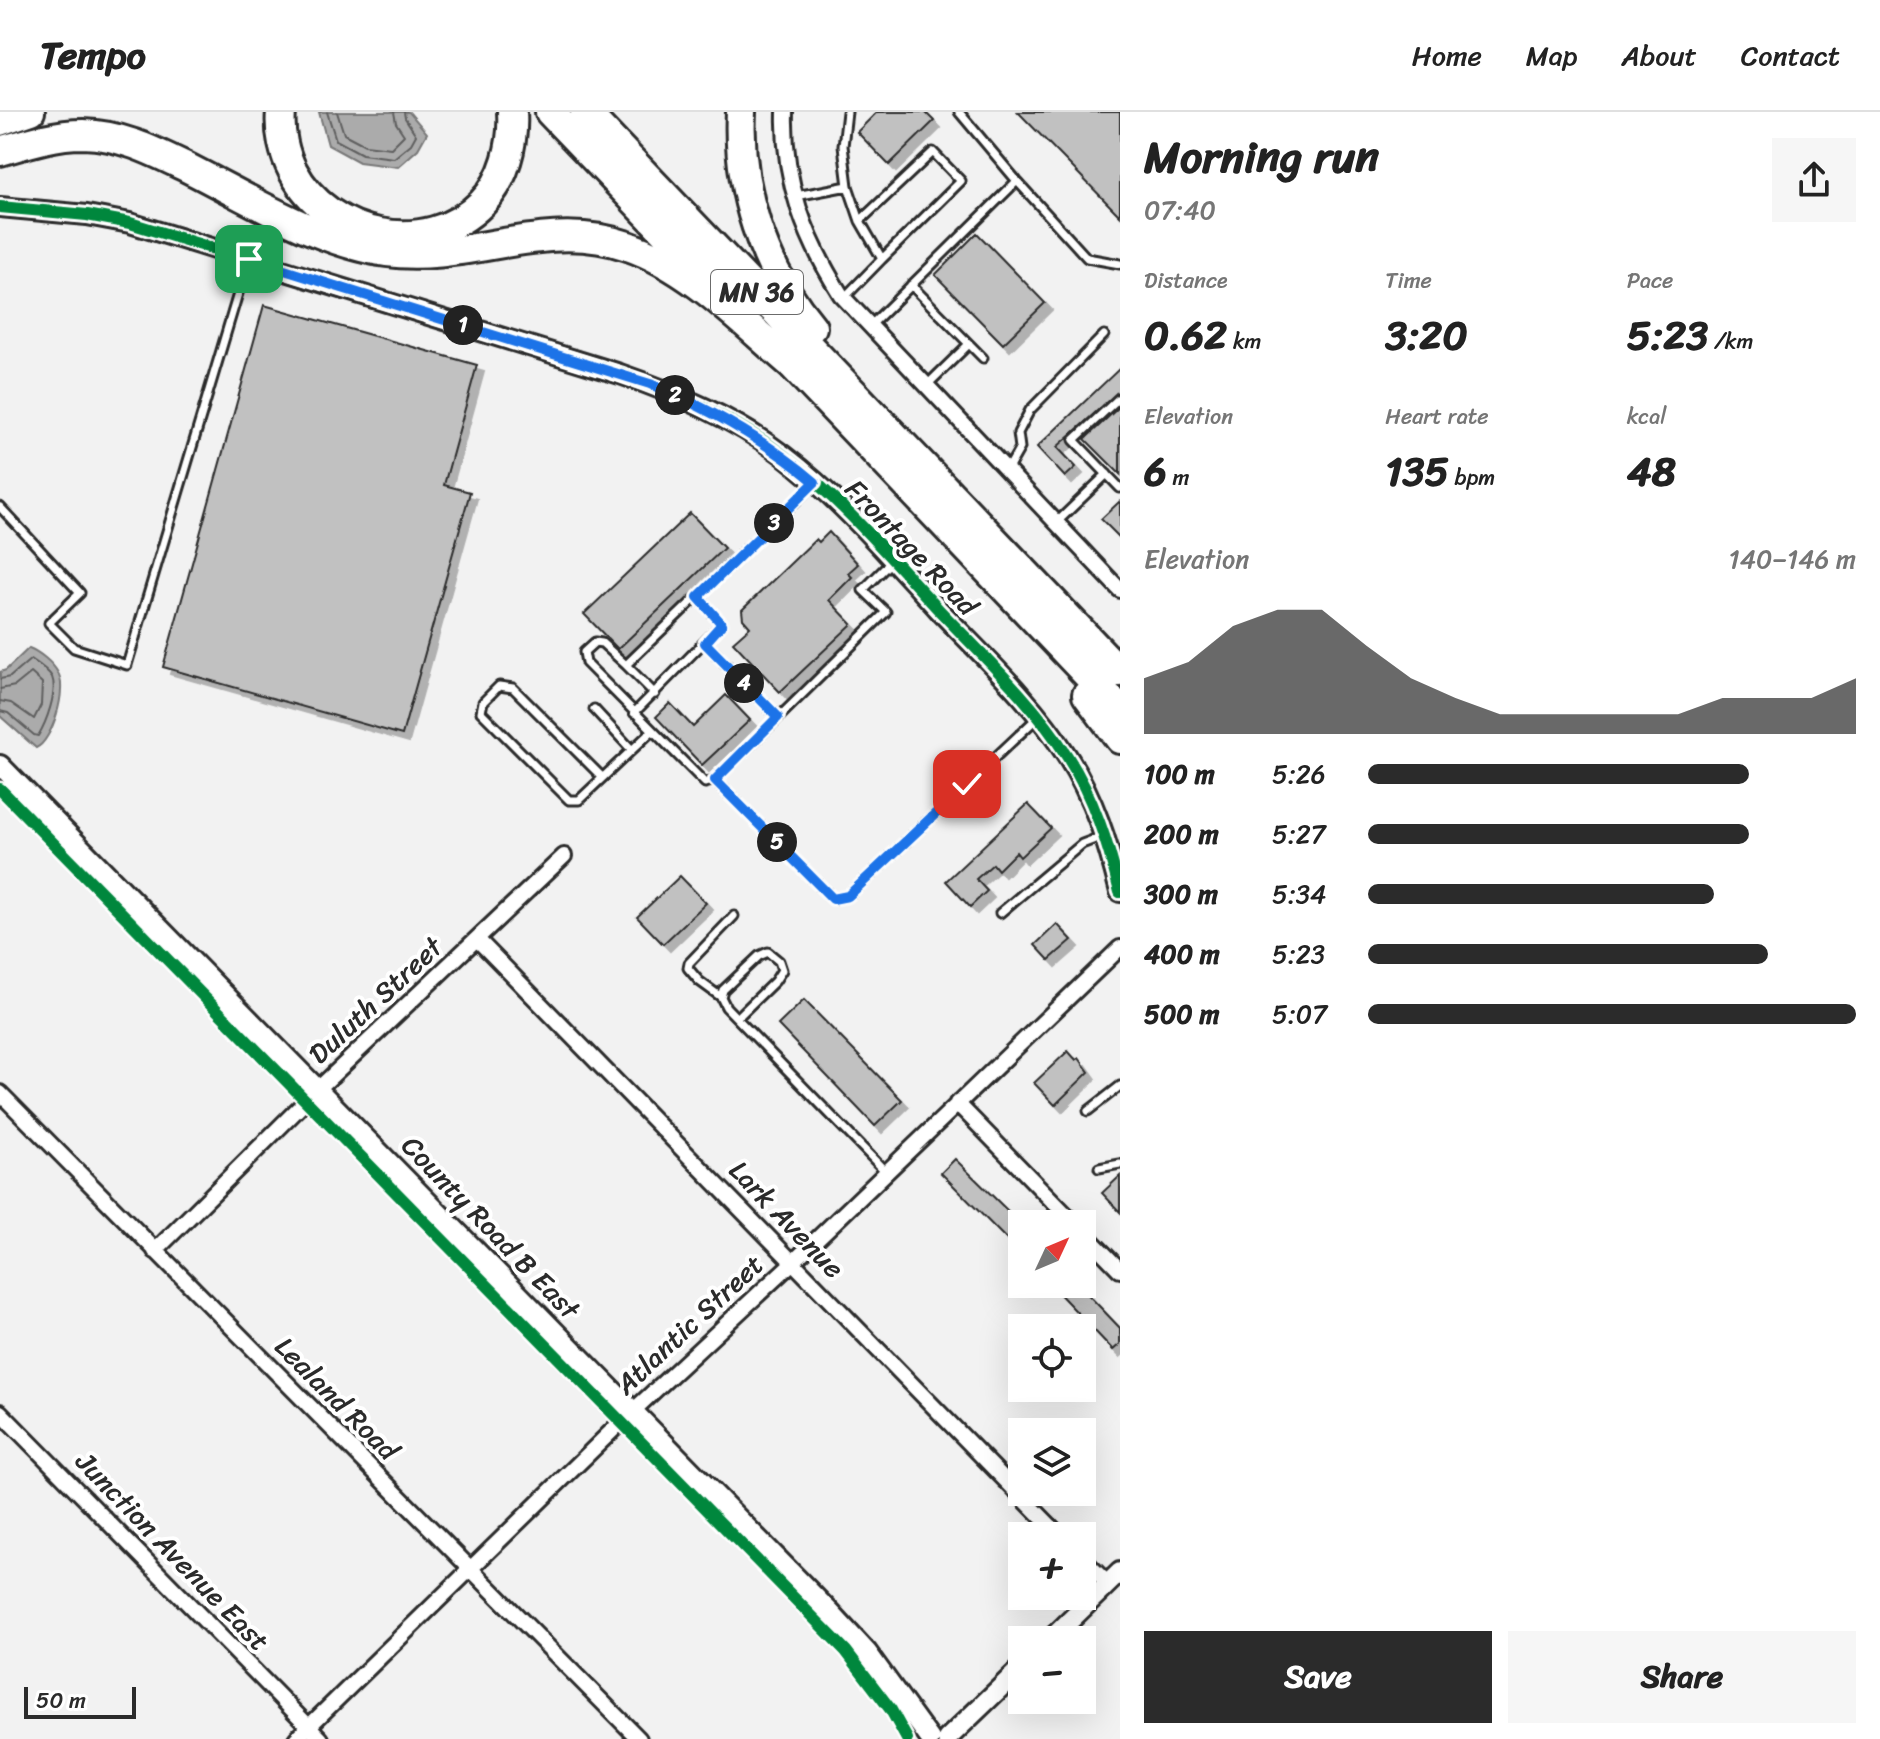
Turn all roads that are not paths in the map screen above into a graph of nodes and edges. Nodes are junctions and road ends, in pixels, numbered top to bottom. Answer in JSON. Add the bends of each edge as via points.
{"nodes":[{"id":1,"x":32,"y":112,"type":"edge"},
{"id":2,"x":281,"y":112,"type":"edge"},
{"id":3,"x":512,"y":112,"type":"edge"},
{"id":4,"x":550,"y":112,"type":"edge"},
{"id":5,"x":585,"y":112,"type":"edge"},
{"id":6,"x":741,"y":112,"type":"edge"},
{"id":7,"x":785,"y":112,"type":"edge"},
{"id":8,"x":847,"y":112,"type":"edge"},
{"id":9,"x":959,"y":112,"type":"edge"},
{"id":10,"x":0,"y":123,"type":"edge"},
{"id":11,"x":0,"y":151,"type":"edge"},
{"id":12,"x":1017,"y":181,"type":"junction"},
{"id":13,"x":848,"y":186,"type":"junction"},
{"id":14,"x":794,"y":196,"type":"junction"},
{"id":15,"x":0,"y":207,"type":"edge"},
{"id":16,"x":860,"y":221,"type":"junction"},
{"id":17,"x":249,"y":259,"type":"junction"},
{"id":18,"x":882,"y":259,"type":"junction"},
{"id":19,"x":1120,"y":264,"type":"edge"},
{"id":20,"x":911,"y":285,"type":"junction"},
{"id":21,"x":844,"y":298,"type":"junction"},
{"id":22,"x":869,"y":327,"type":"junction"},
{"id":23,"x":1104,"y":335,"type":"dead end"},
{"id":24,"x":969,"y":344,"type":"junction"},
{"id":25,"x":983,"y":358,"type":"dead end"},
{"id":26,"x":794,"y":366,"type":"junction"},
{"id":27,"x":926,"y":386,"type":"junction"},
{"id":28,"x":1120,"y":397,"type":"edge"},
{"id":29,"x":928,"y":471,"type":"junction"},
{"id":30,"x":1006,"y":471,"type":"junction"},
{"id":31,"x":1107,"y":474,"type":"junction"},
{"id":32,"x":815,"y":482,"type":"junction"},
{"id":33,"x":1120,"y":488,"type":"edge"},
{"id":34,"x":953,"y":498,"type":"junction"},
{"id":35,"x":0,"y":507,"type":"edge"},
{"id":36,"x":1056,"y":523,"type":"junction"},
{"id":37,"x":893,"y":560,"type":"junction"},
{"id":38,"x":1120,"y":590,"type":"edge"},
{"id":39,"x":698,"y":597,"type":"junction"},
{"id":40,"x":1019,"y":604,"type":"junction"},
{"id":41,"x":705,"y":643,"type":"junction"},
{"id":42,"x":1120,"y":651,"type":"edge"},
{"id":43,"x":626,"y":665,"type":"junction"},
{"id":44,"x":1120,"y":672,"type":"edge"},
{"id":45,"x":655,"y":694,"type":"junction"},
{"id":46,"x":594,"y":709,"type":"dead end"},
{"id":47,"x":1120,"y":709,"type":"edge"},
{"id":48,"x":634,"y":713,"type":"junction"},
{"id":49,"x":778,"y":717,"type":"junction"},
{"id":50,"x":1038,"y":717,"type":"junction"},
{"id":51,"x":652,"y":731,"type":"junction"},
{"id":52,"x":1120,"y":739,"type":"edge"},
{"id":53,"x":632,"y":750,"type":"junction"},
{"id":54,"x":0,"y":765,"type":"edge"},
{"id":55,"x":602,"y":777,"type":"junction"},
{"id":56,"x":715,"y":780,"type":"junction"},
{"id":57,"x":1104,"y":835,"type":"junction"},
{"id":58,"x":564,"y":856,"type":"dead end"},
{"id":59,"x":1120,"y":892,"type":"edge"},
{"id":60,"x":1000,"y":913,"type":"dead end"},
{"id":61,"x":734,"y":916,"type":"dead end"},
{"id":62,"x":477,"y":939,"type":"junction"},
{"id":63,"x":1120,"y":948,"type":"edge"},
{"id":64,"x":721,"y":997,"type":"junction"},
{"id":65,"x":737,"y":1018,"type":"junction"},
{"id":66,"x":1120,"y":1086,"type":"edge"},
{"id":67,"x":318,"y":1089,"type":"junction"},
{"id":68,"x":0,"y":1093,"type":"edge"},
{"id":69,"x":957,"y":1103,"type":"junction"},
{"id":70,"x":1088,"y":1111,"type":"dead end"},
{"id":71,"x":1120,"y":1164,"type":"edge"},
{"id":72,"x":1099,"y":1168,"type":"dead end"},
{"id":73,"x":886,"y":1172,"type":"junction"},
{"id":74,"x":1061,"y":1210,"type":"edge"},
{"id":75,"x":1096,"y":1245,"type":"edge"},
{"id":76,"x":155,"y":1251,"type":"junction"},
{"id":77,"x":793,"y":1262,"type":"junction"},
{"id":78,"x":1120,"y":1270,"type":"edge"},
{"id":79,"x":0,"y":1412,"type":"edge"},
{"id":80,"x":633,"y":1412,"type":"junction"},
{"id":81,"x":1046,"y":1522,"type":"edge"},
{"id":82,"x":1096,"y":1567,"type":"edge"},
{"id":83,"x":469,"y":1569,"type":"junction"},
{"id":84,"x":1114,"y":1578,"type":"edge"},
{"id":85,"x":1064,"y":1626,"type":"edge"},
{"id":86,"x":1008,"y":1680,"type":"edge"},
{"id":87,"x":308,"y":1727,"type":"junction"},
{"id":88,"x":296,"y":1739,"type":"edge"},
{"id":89,"x":321,"y":1739,"type":"edge"},
{"id":90,"x":639,"y":1739,"type":"edge"},
{"id":91,"x":930,"y":1739,"type":"edge"},
{"id":92,"x":947,"y":1739,"type":"edge"}],
"edges":[{"from":1,"to":10,"type":"main road"},
{"from":2,"to":3,"type":"highway","via":[[289,162],[311,197],[345,223],[366,231],[410,235],[447,226],[482,203],[503,169]]},
{"from":4,"to":26,"type":"highway","number":"MN 36"},
{"from":5,"to":29,"type":"highway","number":"MN 36"},
{"from":6,"to":29,"type":"highway","via":[[748,194],[770,262],[800,313]]},
{"from":7,"to":14,"type":"street"},
{"from":8,"to":13,"type":"lane","via":[[843,146]]},
{"from":9,"to":12,"type":"lane"},
{"from":11,"to":26,"type":"highway","via":[[83,134],[139,144],[313,230],[390,252],[446,251],[556,235],[599,237],[676,269]]},
{"from":12,"to":19,"type":"lane","via":[[1087,258]]},
{"from":12,"to":20,"type":"lane"},
{"from":13,"to":14,"type":"lane"},
{"from":13,"to":16,"type":"lane"},
{"from":14,"to":21,"type":"street","via":[[819,260]]},
{"from":15,"to":17,"type":"street","name":"Frontage Road","via":[[130,223]]},
{"from":16,"to":18,"type":"lane"},
{"from":16,"to":18,"type":"lane","via":[[933,152],[961,181]]},
{"from":17,"to":32,"type":"street","name":"Frontage Road","via":[[650,384],[738,426]]},
{"from":17,"to":35,"type":"lane","via":[[127,665],[74,648],[49,623],[80,593]]},
{"from":18,"to":21,"type":"lane"},
{"from":20,"to":22,"type":"lane"},
{"from":20,"to":24,"type":"lane"},
{"from":21,"to":22,"type":"street"},
{"from":22,"to":27,"type":"street"},
{"from":23,"to":30,"type":"lane","via":[[1030,410],[1018,433],[1020,448]]},
{"from":24,"to":25,"type":"lane"},
{"from":24,"to":27,"type":"lane"},
{"from":26,"to":40,"type":"highway","number":"MN 36"},
{"from":27,"to":30,"type":"street"},
{"from":28,"to":31,"type":"lane","via":[[1074,440]]},
{"from":29,"to":34,"type":"highway","number":"MN 36"},
{"from":30,"to":36,"type":"street"},
{"from":31,"to":33,"type":"lane"},
{"from":31,"to":36,"type":"lane"},
{"from":32,"to":37,"type":"street","name":"Frontage Road"},
{"from":32,"to":39,"type":"lane"},
{"from":34,"to":42,"type":"highway"},
{"from":34,"to":44,"type":"highway","number":"MN 36"},
{"from":36,"to":38,"type":"street"},
{"from":37,"to":49,"type":"lane","via":[[863,590],[886,612]]},
{"from":37,"to":50,"type":"street","name":"Frontage Road"},
{"from":39,"to":41,"type":"lane","via":[[722,624]]},
{"from":39,"to":43,"type":"lane"},
{"from":40,"to":47,"type":"highway","number":"MN 36"},
{"from":40,"to":52,"type":"highway"},
{"from":41,"to":45,"type":"lane"},
{"from":41,"to":49,"type":"lane"},
{"from":43,"to":45,"type":"lane"},
{"from":43,"to":48,"type":"lane","via":[[602,643],[595,642],[584,652],[586,663]]},
{"from":45,"to":48,"type":"lane"},
{"from":46,"to":53,"type":"lane"},
{"from":48,"to":51,"type":"lane"},
{"from":49,"to":56,"type":"lane"},
{"from":50,"to":56,"type":"lane","via":[[848,896],[833,899]]},
{"from":50,"to":57,"type":"street","name":"Frontage Road","via":[[1080,778]]},
{"from":51,"to":53,"type":"lane"},
{"from":51,"to":56,"type":"lane","via":[[705,783]]},
{"from":53,"to":55,"type":"lane"},
{"from":54,"to":67,"type":"street","name":"County Road B East"},
{"from":55,"to":55,"type":"lane","via":[[579,800],[569,800],[481,712],[483,702],[499,686],[513,688]]},
{"from":57,"to":59,"type":"street","name":"Frontage Road"},
{"from":57,"to":60,"type":"lane","via":[[1082,844]]},
{"from":58,"to":62,"type":"street","name":"Duluth Street"},
{"from":61,"to":64,"type":"lane","via":[[688,968]]},
{"from":62,"to":67,"type":"street","name":"Duluth Street"},
{"from":62,"to":77,"type":"street","name":"Lark Avenue"},
{"from":63,"to":69,"type":"street","name":"Atlantic Street"},
{"from":64,"to":65,"type":"lane"},
{"from":64,"to":65,"type":"lane","via":[[759,956],[768,952],[779,961],[782,970],[775,981]]},
{"from":65,"to":73,"type":"lane"},
{"from":66,"to":70,"type":"lane"},
{"from":67,"to":76,"type":"street","name":"Duluth Street"},
{"from":67,"to":80,"type":"street","name":"County Road B East"},
{"from":68,"to":76,"type":"street","name":"Lealand Road"},
{"from":69,"to":73,"type":"street","name":"Atlantic Street"},
{"from":69,"to":74,"type":"street"},
{"from":71,"to":72,"type":"lane"},
{"from":73,"to":77,"type":"street","name":"Atlantic Street"},
{"from":75,"to":78,"type":"street"},
{"from":76,"to":83,"type":"street","name":"Lealand Road"},
{"from":77,"to":80,"type":"street","name":"Atlantic Street"},
{"from":77,"to":81,"type":"street","name":"Lark Avenue"},
{"from":79,"to":87,"type":"street","name":"Junction Avenue East"},
{"from":80,"to":83,"type":"street","name":"Atlantic Street"},
{"from":80,"to":91,"type":"street","name":"County Road B East","via":[[867,1652]]},
{"from":82,"to":84,"type":"street"},
{"from":83,"to":87,"type":"street","name":"Atlantic Street"},
{"from":83,"to":90,"type":"street","name":"Lealand Road"},
{"from":84,"to":85,"type":"street"},
{"from":86,"to":92,"type":"street"},
{"from":87,"to":88,"type":"street","name":"Atlantic Street"},
{"from":87,"to":89,"type":"street","name":"Junction Avenue East"}]}
